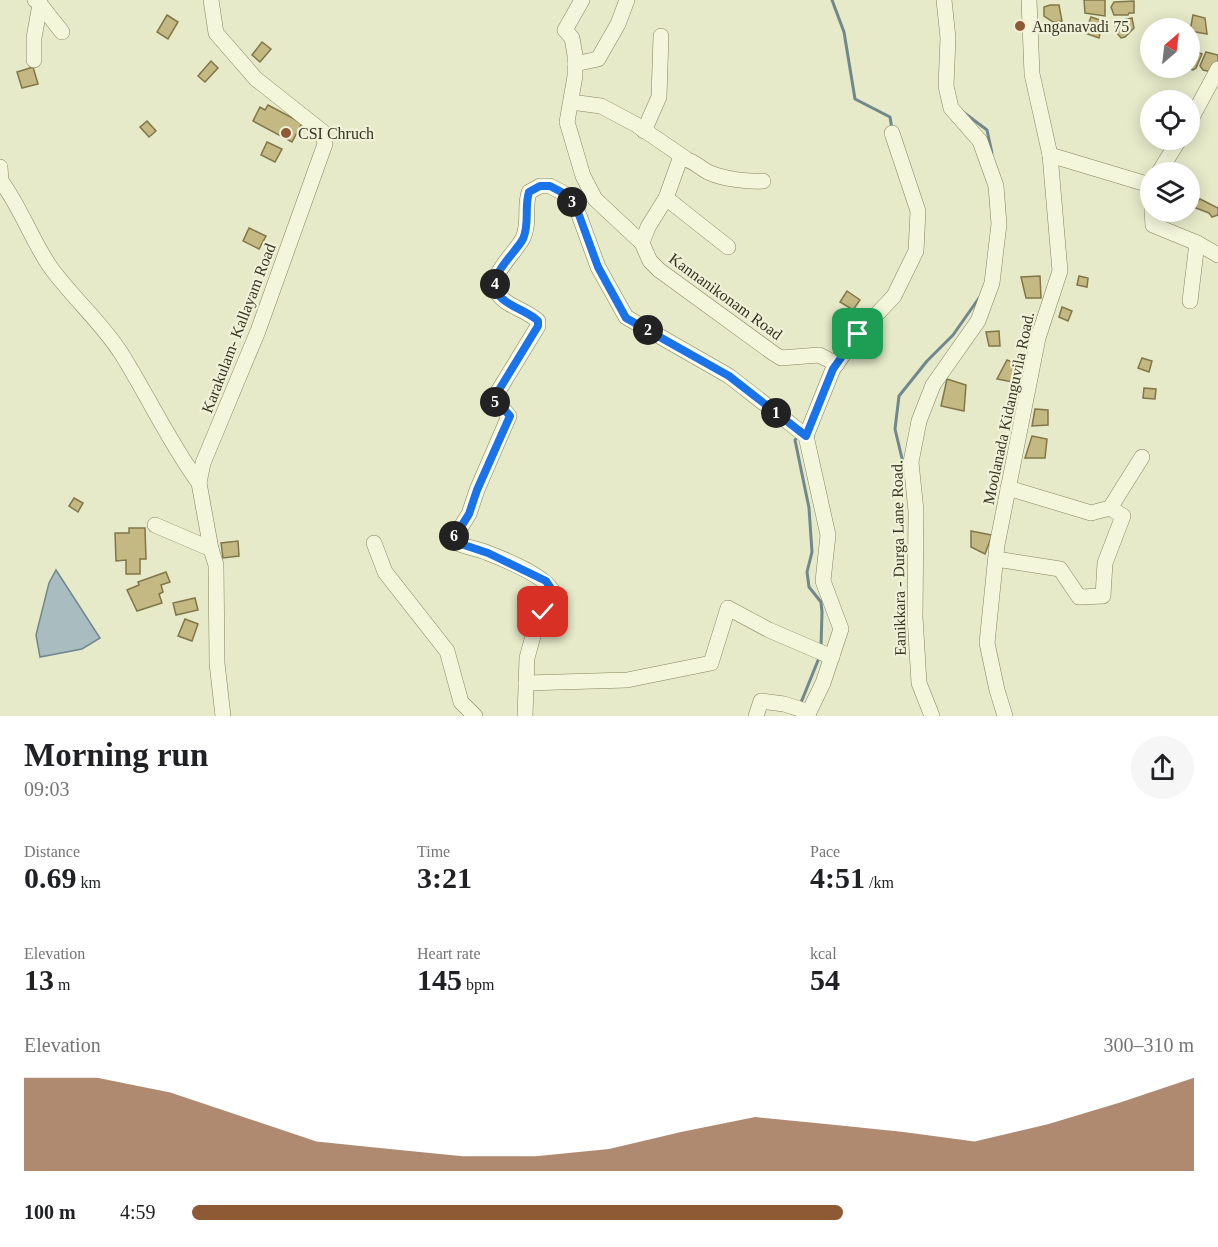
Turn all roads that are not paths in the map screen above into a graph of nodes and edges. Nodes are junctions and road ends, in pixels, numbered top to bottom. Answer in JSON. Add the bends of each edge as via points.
{"nodes":[{"id":1,"x":211,"y":0,"type":"edge"},
{"id":2,"x":582,"y":0,"type":"edge"},
{"id":3,"x":627,"y":0,"type":"edge"},
{"id":4,"x":944,"y":0,"type":"edge"},
{"id":5,"x":1029,"y":0,"type":"edge"},
{"id":6,"x":37,"y":2,"type":"edge"},
{"id":7,"x":62,"y":32,"type":"dead end"},
{"id":8,"x":662,"y":36,"type":"dead end"},
{"id":9,"x":34,"y":60,"type":"dead end"},
{"id":10,"x":575,"y":64,"type":"junction"},
{"id":11,"x":1218,"y":69,"type":"edge"},
{"id":12,"x":571,"y":102,"type":"junction"},
{"id":13,"x":1200,"y":102,"type":"edge"},
{"id":14,"x":645,"y":131,"type":"junction"},
{"id":15,"x":892,"y":133,"type":"dead end"},
{"id":16,"x":1050,"y":155,"type":"junction"},
{"id":17,"x":685,"y":158,"type":"junction"},
{"id":18,"x":0,"y":167,"type":"edge"},
{"id":19,"x":763,"y":181,"type":"dead end"},
{"id":20,"x":1140,"y":182,"type":"edge"},
{"id":21,"x":666,"y":198,"type":"junction"},
{"id":22,"x":1153,"y":222,"type":"edge"},
{"id":23,"x":642,"y":243,"type":"junction"},
{"id":24,"x":1197,"y":243,"type":"junction"},
{"id":25,"x":728,"y":247,"type":"dead end"},
{"id":26,"x":1218,"y":255,"type":"edge"},
{"id":27,"x":1190,"y":301,"type":"dead end"},
{"id":28,"x":835,"y":362,"type":"junction"},
{"id":29,"x":802,"y":433,"type":"junction"},
{"id":30,"x":1142,"y":457,"type":"dead end"},
{"id":31,"x":199,"y":483,"type":"junction"},
{"id":32,"x":1008,"y":488,"type":"junction"},
{"id":33,"x":1110,"y":508,"type":"junction"},
{"id":34,"x":155,"y":525,"type":"dead end"},
{"id":35,"x":374,"y":543,"type":"dead end"},
{"id":36,"x":211,"y":549,"type":"junction"},
{"id":37,"x":996,"y":558,"type":"junction"},
{"id":38,"x":832,"y":657,"type":"junction"},
{"id":39,"x":526,"y":683,"type":"junction"},
{"id":40,"x":803,"y":711,"type":"edge"},
{"id":41,"x":223,"y":716,"type":"edge"},
{"id":42,"x":475,"y":716,"type":"edge"},
{"id":43,"x":525,"y":716,"type":"edge"},
{"id":44,"x":756,"y":716,"type":"edge"},
{"id":45,"x":932,"y":716,"type":"edge"},
{"id":46,"x":1005,"y":716,"type":"edge"}],
"edges":[{"from":1,"to":31,"type":"street","name":"Karakulam- Kallayam Road","via":[[216,33],[256,79],[323,132],[325,144],[258,331],[203,463]]},
{"from":2,"to":10,"type":"street","name":"Kannanikonam Road","via":[[565,30],[574,44]]},
{"from":3,"to":10,"type":"street","via":[[598,59]]},
{"from":4,"to":45,"type":"street","name":"Eanikkara - Durga Lane Road.","via":[[948,38],[946,86],[951,108],[981,141],[996,186],[999,224],[992,283],[978,321],[933,385],[919,421],[911,462],[916,511],[919,683]]},
{"from":5,"to":16,"type":"street","name":"Moolanada Kidanguvila Road.","via":[[1032,74]]},
{"from":6,"to":7,"type":"street"},
{"from":6,"to":9,"type":"street"},
{"from":8,"to":14,"type":"street","via":[[659,97]]},
{"from":10,"to":12,"type":"street","name":"Kannanikonam Road"},
{"from":11,"to":13,"type":"street"},
{"from":12,"to":14,"type":"street","via":[[601,106]]},
{"from":12,"to":23,"type":"street","name":"Kannanikonam Road","via":[[567,122],[591,193]]},
{"from":14,"to":17,"type":"street"},
{"from":15,"to":28,"type":"street","via":[[918,211],[916,251],[894,296]]},
{"from":16,"to":20,"type":"street"},
{"from":16,"to":32,"type":"street","name":"Moolanada Kidanguvila Road.","via":[[1060,271],[1038,338]]},
{"from":17,"to":19,"type":"street","via":[[727,178]]},
{"from":17,"to":21,"type":"street","via":[[680,159]]},
{"from":18,"to":31,"type":"street","via":[[1,181],[49,266],[115,344]]},
{"from":21,"to":23,"type":"street"},
{"from":21,"to":25,"type":"street"},
{"from":22,"to":24,"type":"street"},
{"from":23,"to":28,"type":"street","name":"Kannanikonam Road","via":[[659,270],[772,353],[782,358],[819,355]]},
{"from":24,"to":26,"type":"street"},
{"from":24,"to":27,"type":"street"},
{"from":28,"to":29,"type":"street"},
{"from":29,"to":38,"type":"street","via":[[828,536],[823,581],[842,629]]},
{"from":29,"to":39,"type":"street","via":[[729,376],[626,318],[598,267],[579,215],[567,195],[550,186],[529,192],[523,238],[494,280],[495,290],[502,298],[530,314],[538,326],[494,398],[510,416],[469,514],[452,541],[535,575],[552,590],[536,625],[527,658]]},
{"from":30,"to":33,"type":"street"},
{"from":31,"to":36,"type":"street","name":"Karakulam- Kallayam Road"},
{"from":32,"to":33,"type":"street","via":[[1091,513]]},
{"from":32,"to":37,"type":"street","name":"Moolanada Kidanguvila Road."},
{"from":33,"to":37,"type":"street","via":[[1124,516],[1105,563],[1103,596],[1079,597],[1060,569]]},
{"from":34,"to":36,"type":"street"},
{"from":35,"to":42,"type":"street","via":[[385,572],[447,651],[461,702]]},
{"from":36,"to":41,"type":"street","name":"Karakulam- Kallayam Road","via":[[216,565],[217,663]]},
{"from":37,"to":46,"type":"street","name":"Moolanada Kidanguvila Road.","via":[[987,643]]},
{"from":38,"to":39,"type":"street","via":[[728,608],[711,663],[627,680]]},
{"from":38,"to":40,"type":"street","via":[[823,683]]},
{"from":39,"to":43,"type":"street"},
{"from":40,"to":44,"type":"street","via":[[761,701]]}]}
